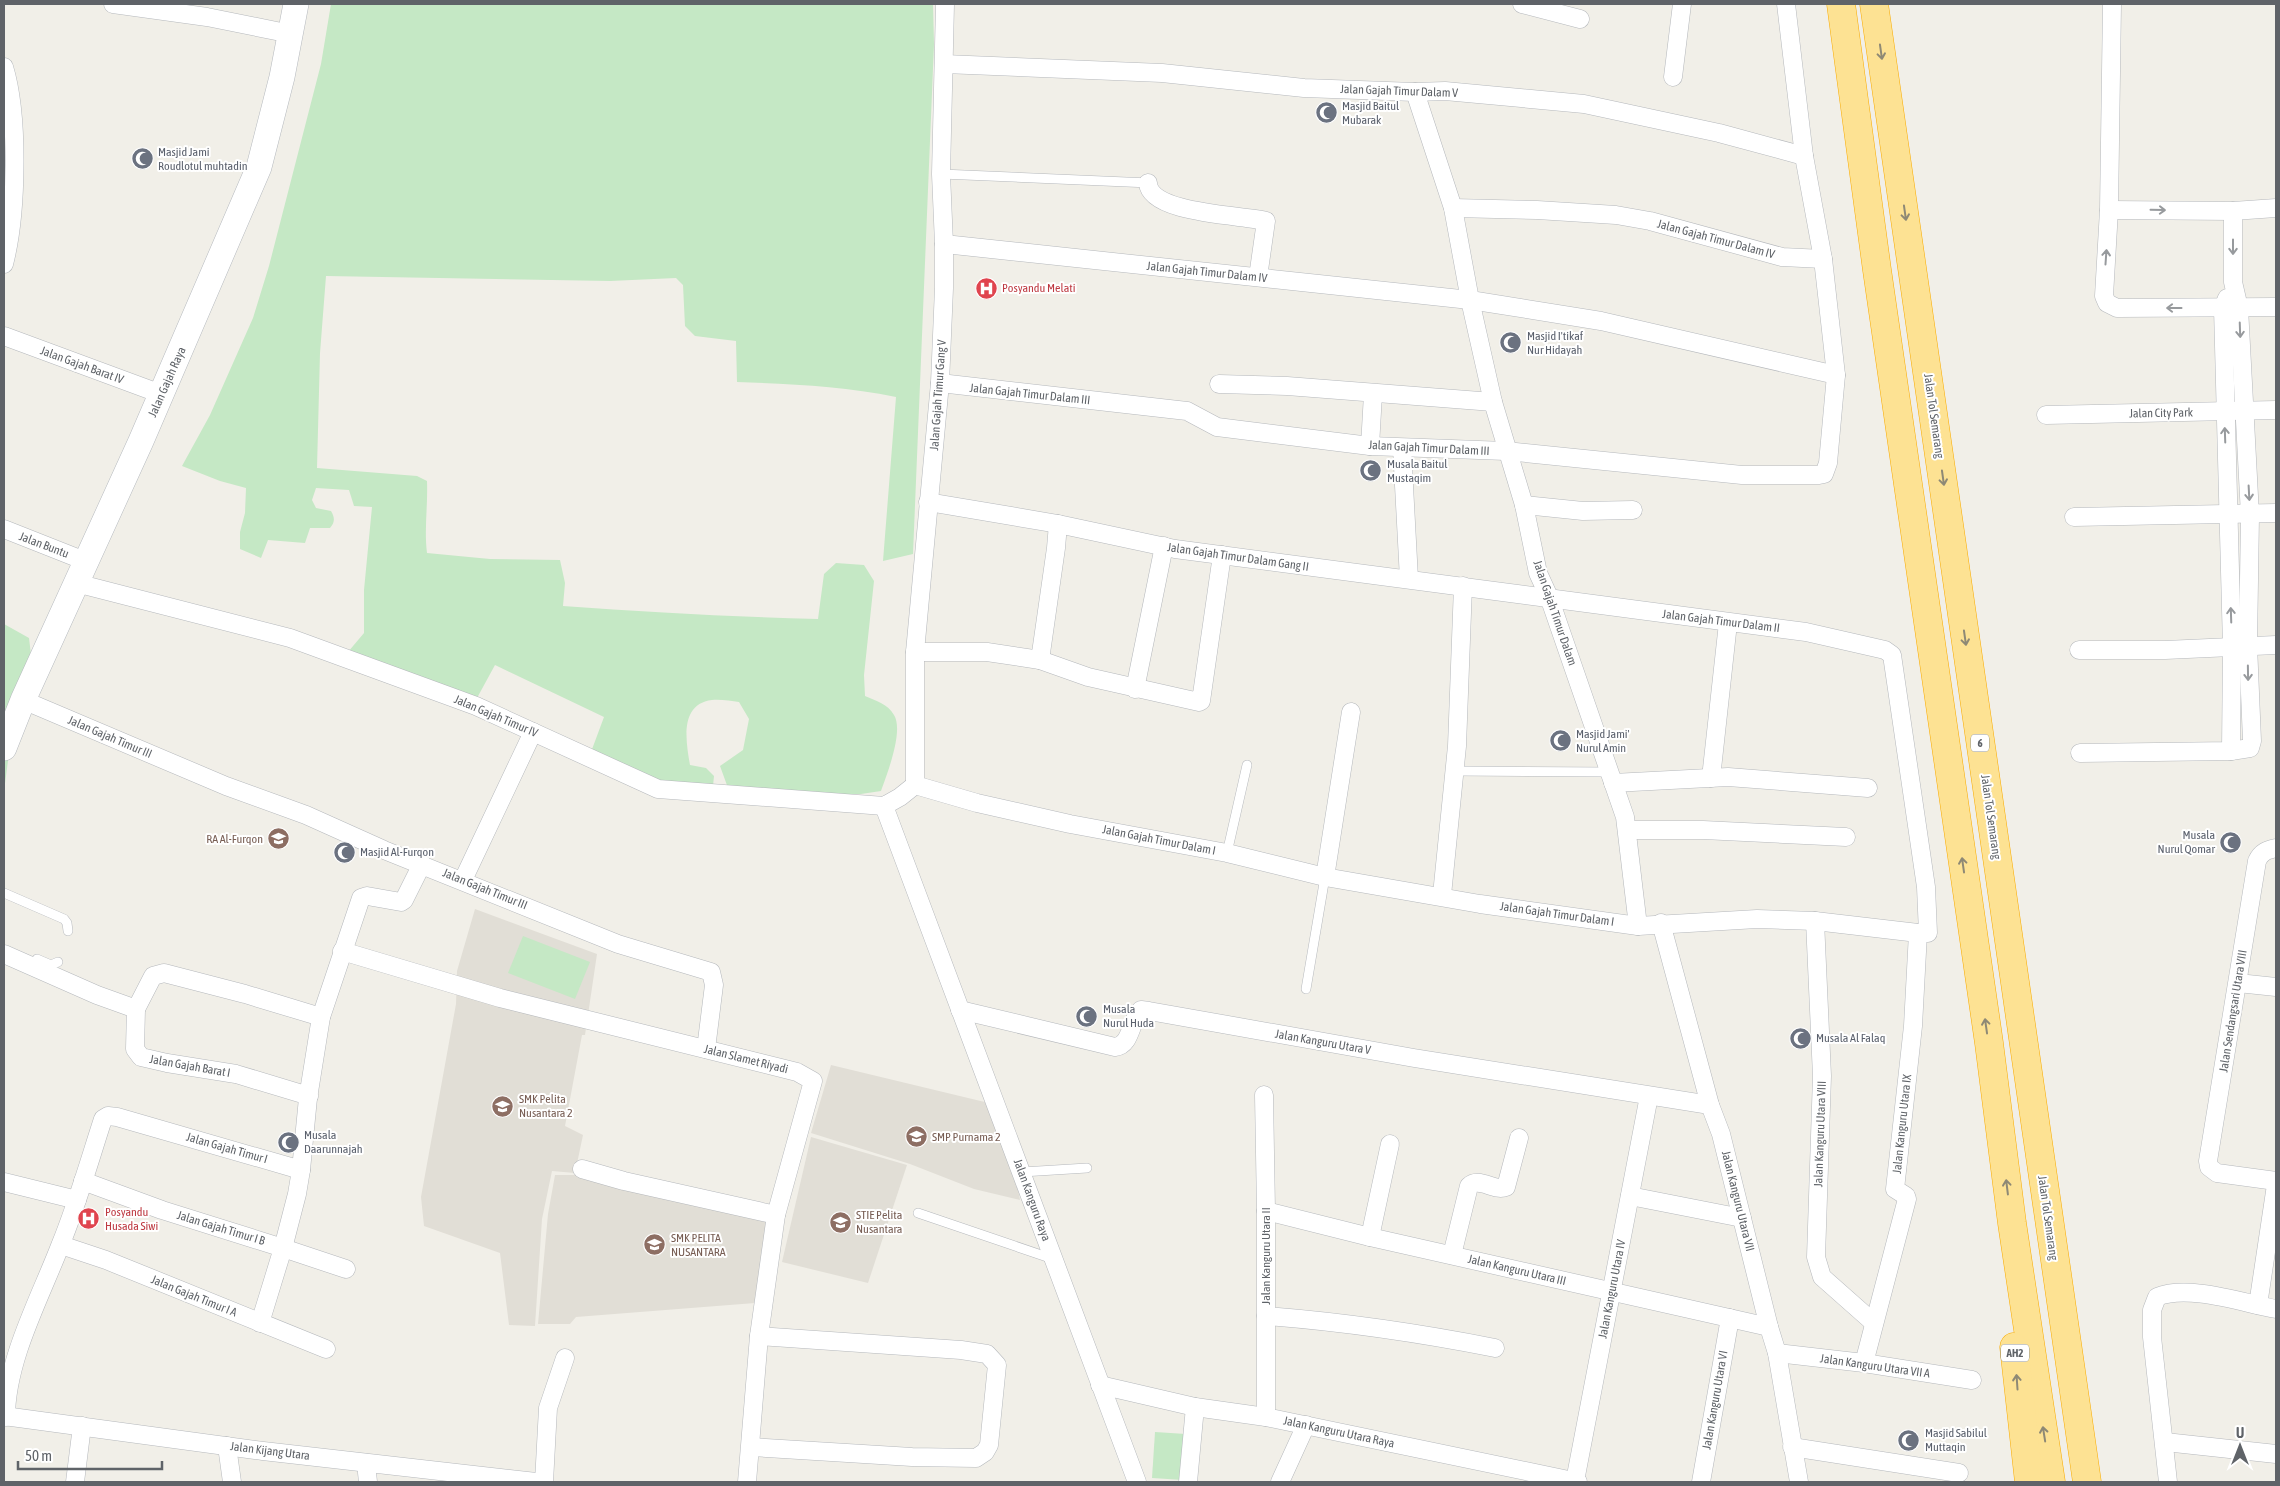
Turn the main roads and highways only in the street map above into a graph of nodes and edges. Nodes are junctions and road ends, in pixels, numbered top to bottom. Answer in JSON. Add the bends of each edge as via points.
{"nodes":[{"id":1,"x":296,"y":4,"type":"edge"},
{"id":2,"x":1841,"y":4,"type":"edge"},
{"id":3,"x":1874,"y":4,"type":"edge"},
{"id":4,"x":4,"y":748,"type":"edge"},
{"id":5,"x":2012,"y":1223,"type":"junction"},
{"id":6,"x":2029,"y":1482,"type":"edge"},
{"id":7,"x":2051,"y":1482,"type":"edge"},
{"id":8,"x":2087,"y":1482,"type":"edge"}],
"edges":[{"from":1,"to":4,"type":"main road","name":"Jalan Gajah Raya","via":[[270,127],[258,166]]},
{"from":5,"to":2,"type":"highway","one_way":true},
{"from":3,"to":8,"type":"highway","name":"Jalan Tol Semarang","number":"6","one_way":true},
{"from":6,"to":5,"type":"highway","number":"AH2","one_way":true,"via":[[2014,1346]]},
{"from":7,"to":5,"type":"highway","one_way":true}]}
